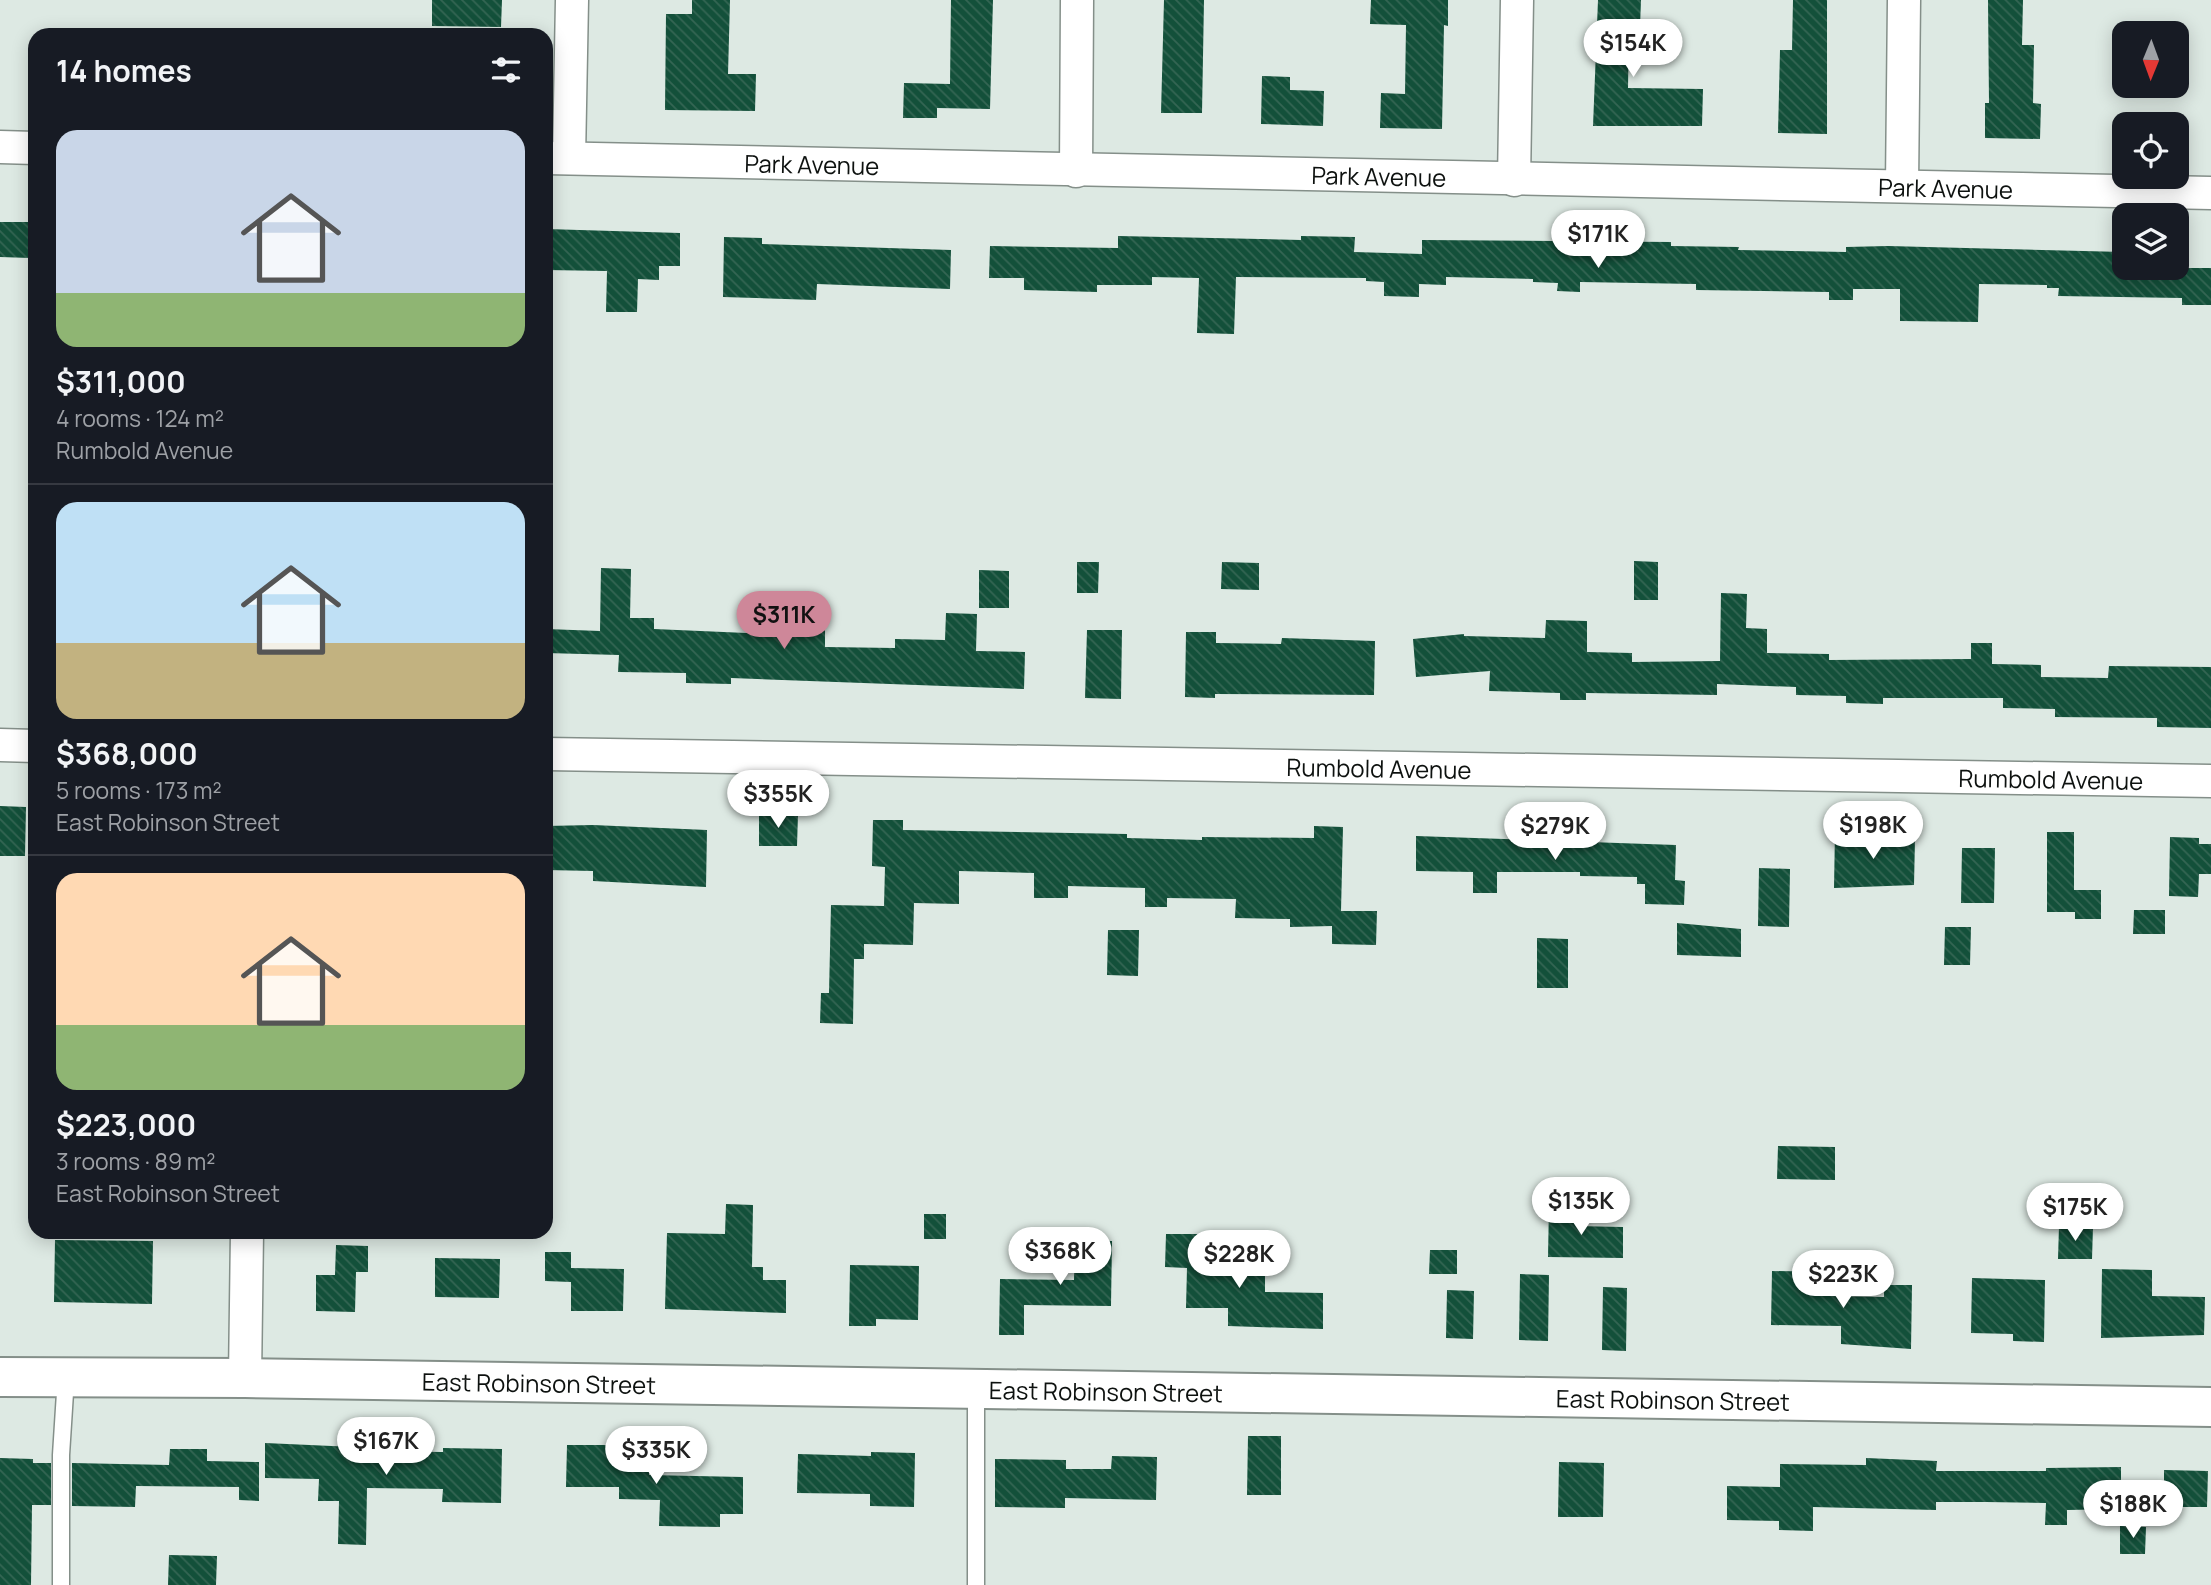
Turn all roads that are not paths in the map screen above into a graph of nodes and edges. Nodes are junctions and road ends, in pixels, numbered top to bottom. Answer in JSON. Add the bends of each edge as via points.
{"nodes":[{"id":1,"x":572,"y":0,"type":"edge"},
{"id":2,"x":1077,"y":0,"type":"edge"},
{"id":3,"x":1517,"y":0,"type":"edge"},
{"id":4,"x":1904,"y":0,"type":"edge"},
{"id":5,"x":0,"y":147,"type":"edge"},
{"id":6,"x":28,"y":148,"type":"edge"},
{"id":7,"x":557,"y":158,"type":"edge"},
{"id":8,"x":1076,"y":171,"type":"junction"},
{"id":9,"x":1514,"y":180,"type":"junction"},
{"id":10,"x":1902,"y":185,"type":"junction"},
{"id":11,"x":2211,"y":193,"type":"edge"},
{"id":12,"x":0,"y":745,"type":"edge"},
{"id":13,"x":28,"y":746,"type":"edge"},
{"id":14,"x":553,"y":754,"type":"edge"},
{"id":15,"x":2211,"y":781,"type":"edge"},
{"id":16,"x":247,"y":1239,"type":"edge"},
{"id":17,"x":0,"y":1377,"type":"edge"},
{"id":18,"x":66,"y":1377,"type":"junction"},
{"id":19,"x":244,"y":1378,"type":"junction"},
{"id":20,"x":976,"y":1389,"type":"junction"},
{"id":21,"x":2211,"y":1407,"type":"edge"},
{"id":22,"x":61,"y":1585,"type":"edge"},
{"id":23,"x":976,"y":1585,"type":"edge"}],
"edges":[{"from":1,"to":7,"type":"street"},
{"from":2,"to":8,"type":"street"},
{"from":3,"to":9,"type":"street"},
{"from":4,"to":10,"type":"street"},
{"from":5,"to":6,"type":"street"},
{"from":7,"to":8,"type":"street","name":"Park Avenue"},
{"from":8,"to":9,"type":"street","name":"Park Avenue"},
{"from":9,"to":10,"type":"street","name":"Park Avenue"},
{"from":10,"to":11,"type":"street","name":"Park Avenue"},
{"from":12,"to":13,"type":"street"},
{"from":14,"to":15,"type":"street","name":"Rumbold Avenue"},
{"from":16,"to":19,"type":"street"},
{"from":17,"to":18,"type":"street","name":"East Robinson Street"},
{"from":18,"to":19,"type":"street","name":"East Robinson Street"},
{"from":18,"to":22,"type":"lane"},
{"from":19,"to":20,"type":"street","name":"East Robinson Street"},
{"from":20,"to":21,"type":"street","name":"East Robinson Street"},
{"from":20,"to":23,"type":"lane"}]}
